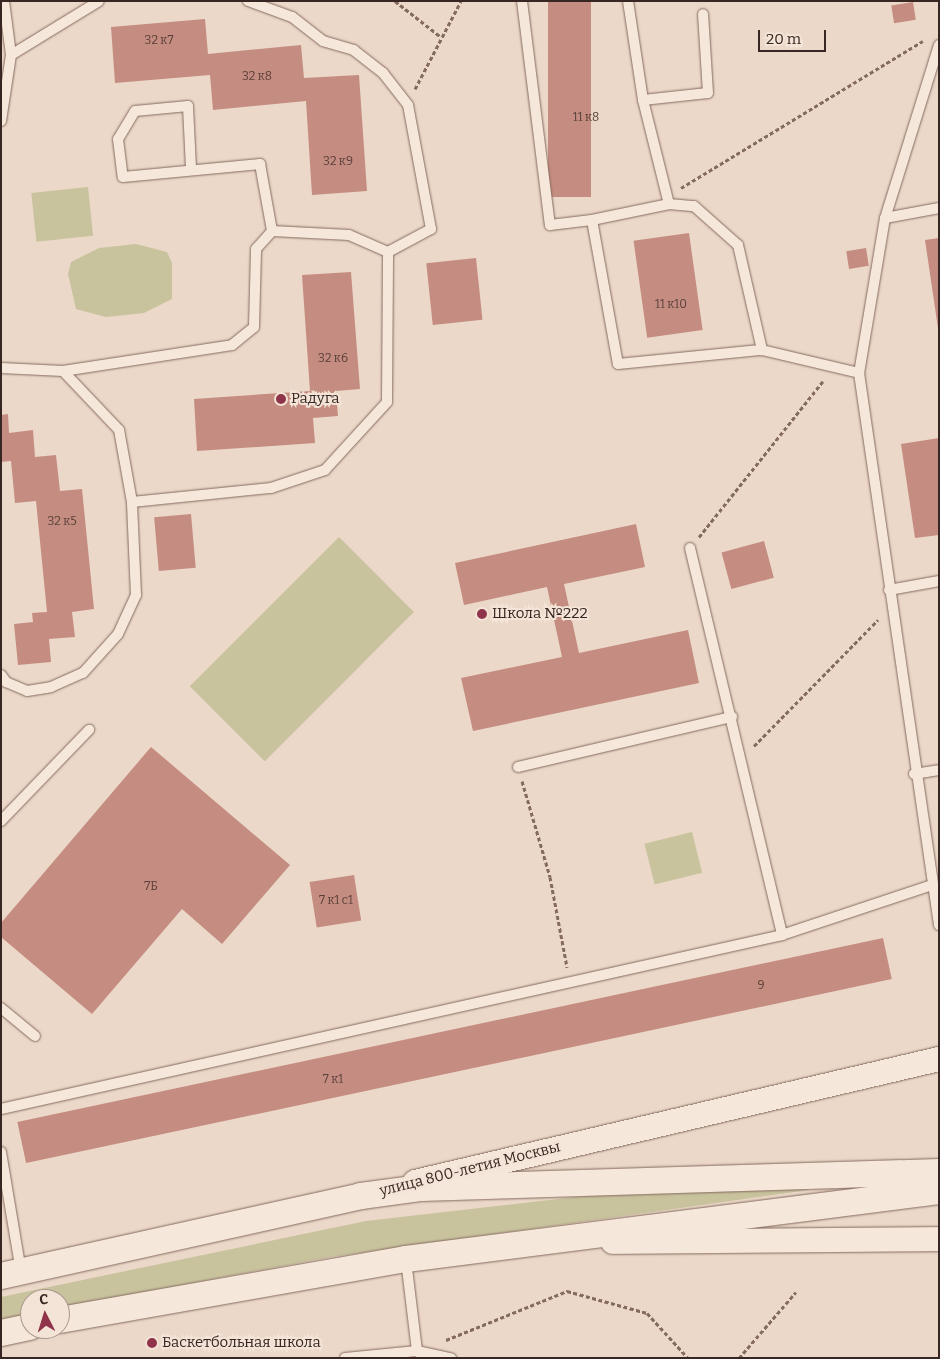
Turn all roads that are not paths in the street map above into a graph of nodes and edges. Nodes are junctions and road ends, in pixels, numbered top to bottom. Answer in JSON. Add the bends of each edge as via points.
{"nodes":[{"id":1,"x":4,"y":1,"type":"edge"},
{"id":2,"x":99,"y":1,"type":"edge"},
{"id":3,"x":248,"y":1,"type":"edge"},
{"id":4,"x":522,"y":1,"type":"edge"},
{"id":5,"x":628,"y":1,"type":"edge"},
{"id":6,"x":703,"y":14,"type":"dead end"},
{"id":7,"x":939,"y":45,"type":"edge"},
{"id":8,"x":11,"y":55,"type":"junction"},
{"id":9,"x":643,"y":100,"type":"junction"},
{"id":10,"x":1,"y":120,"type":"edge"},
{"id":11,"x":191,"y":168,"type":"junction"},
{"id":12,"x":668,"y":200,"type":"junction"},
{"id":13,"x":939,"y":208,"type":"edge"},
{"id":14,"x":886,"y":218,"type":"junction"},
{"id":15,"x":592,"y":220,"type":"junction"},
{"id":16,"x":272,"y":231,"type":"junction"},
{"id":17,"x":388,"y":252,"type":"junction"},
{"id":18,"x":762,"y":350,"type":"junction"},
{"id":19,"x":1,"y":368,"type":"edge"},
{"id":20,"x":63,"y":371,"type":"junction"},
{"id":21,"x":859,"y":373,"type":"junction"},
{"id":22,"x":132,"y":502,"type":"junction"},
{"id":23,"x":690,"y":548,"type":"road end"},
{"id":24,"x":939,"y":582,"type":"edge"},
{"id":25,"x":889,"y":590,"type":"junction"},
{"id":26,"x":1,"y":675,"type":"edge"},
{"id":27,"x":732,"y":717,"type":"junction"},
{"id":28,"x":89,"y":730,"type":"dead end"},
{"id":29,"x":518,"y":767,"type":"road end"},
{"id":30,"x":939,"y":770,"type":"edge"},
{"id":31,"x":914,"y":774,"type":"junction"},
{"id":32,"x":1,"y":821,"type":"edge"},
{"id":33,"x":932,"y":885,"type":"junction"},
{"id":34,"x":939,"y":925,"type":"edge"},
{"id":35,"x":782,"y":935,"type":"junction"},
{"id":36,"x":1,"y":1008,"type":"edge"},
{"id":37,"x":35,"y":1036,"type":"dead end"},
{"id":38,"x":939,"y":1059,"type":"edge"},
{"id":39,"x":1,"y":1109,"type":"edge"},
{"id":40,"x":1,"y":1152,"type":"edge"},
{"id":41,"x":939,"y":1172,"type":"edge"},
{"id":42,"x":939,"y":1191,"type":"edge"},
{"id":43,"x":361,"y":1196,"type":"junction"},
{"id":44,"x":6,"y":1205,"type":"edge"},
{"id":45,"x":939,"y":1239,"type":"edge"},
{"id":46,"x":549,"y":1242,"type":"junction"},
{"id":47,"x":406,"y":1259,"type":"junction"},
{"id":48,"x":11,"y":1273,"type":"edge"},
{"id":49,"x":70,"y":1318,"type":"edge"},
{"id":50,"x":20,"y":1329,"type":"edge"},
{"id":51,"x":1,"y":1333,"type":"edge"},
{"id":52,"x":421,"y":1354,"type":"edge"},
{"id":53,"x":345,"y":1358,"type":"edge"},
{"id":54,"x":452,"y":1358,"type":"edge"}],
"edges":[{"from":1,"to":8,"type":"lane"},
{"from":2,"to":8,"type":"lane"},
{"from":3,"to":17,"type":"lane","via":[[292,18],[323,41],[354,50],[383,73],[408,105],[431,229]]},
{"from":4,"to":15,"type":"lane","via":[[550,225]]},
{"from":5,"to":9,"type":"lane"},
{"from":6,"to":9,"type":"lane","via":[[708,94]]},
{"from":7,"to":14,"type":"lane"},
{"from":8,"to":10,"type":"lane"},
{"from":9,"to":12,"type":"lane"},
{"from":11,"to":11,"type":"lane","via":[[123,177],[118,139],[134,111],[188,106]]},
{"from":11,"to":16,"type":"lane","via":[[260,164]]},
{"from":12,"to":15,"type":"lane"},
{"from":12,"to":18,"type":"lane","via":[[694,206],[738,245]]},
{"from":13,"to":14,"type":"lane"},
{"from":14,"to":21,"type":"lane"},
{"from":15,"to":18,"type":"lane","via":[[618,364]]},
{"from":16,"to":17,"type":"lane","via":[[349,235]]},
{"from":16,"to":20,"type":"lane","via":[[256,249],[254,327],[232,345]]},
{"from":17,"to":22,"type":"lane","via":[[387,402],[326,470],[271,488]]},
{"from":18,"to":21,"type":"lane"},
{"from":19,"to":20,"type":"lane"},
{"from":20,"to":22,"type":"lane","via":[[119,430]]},
{"from":21,"to":25,"type":"lane"},
{"from":22,"to":26,"type":"lane","via":[[136,595],[106,651],[83,673],[51,688],[27,691],[6,682]]},
{"from":23,"to":27,"type":"lane"},
{"from":24,"to":25,"type":"lane"},
{"from":25,"to":31,"type":"lane"},
{"from":27,"to":29,"type":"lane"},
{"from":27,"to":35,"type":"lane"},
{"from":28,"to":32,"type":"lane"},
{"from":30,"to":31,"type":"lane"},
{"from":31,"to":33,"type":"lane"},
{"from":33,"to":34,"type":"lane"},
{"from":33,"to":35,"type":"lane"},
{"from":35,"to":39,"type":"lane"},
{"from":36,"to":37,"type":"lane"},
{"from":38,"to":43,"type":"street","name":"улица 800-летия Москвы"},
{"from":40,"to":44,"type":"lane"},
{"from":41,"to":43,"type":"main road","via":[[466,1185]]},
{"from":42,"to":46,"type":"main road"},
{"from":43,"to":48,"type":"main road","name":"улица 800-летия Москвы"},
{"from":44,"to":48,"type":"lane"},
{"from":45,"to":46,"type":"street"},
{"from":46,"to":47,"type":"main road"},
{"from":47,"to":49,"type":"main road"},
{"from":47,"to":52,"type":"lane"},
{"from":50,"to":51,"type":"main road"},
{"from":52,"to":53,"type":"lane"},
{"from":52,"to":54,"type":"lane"}]}
